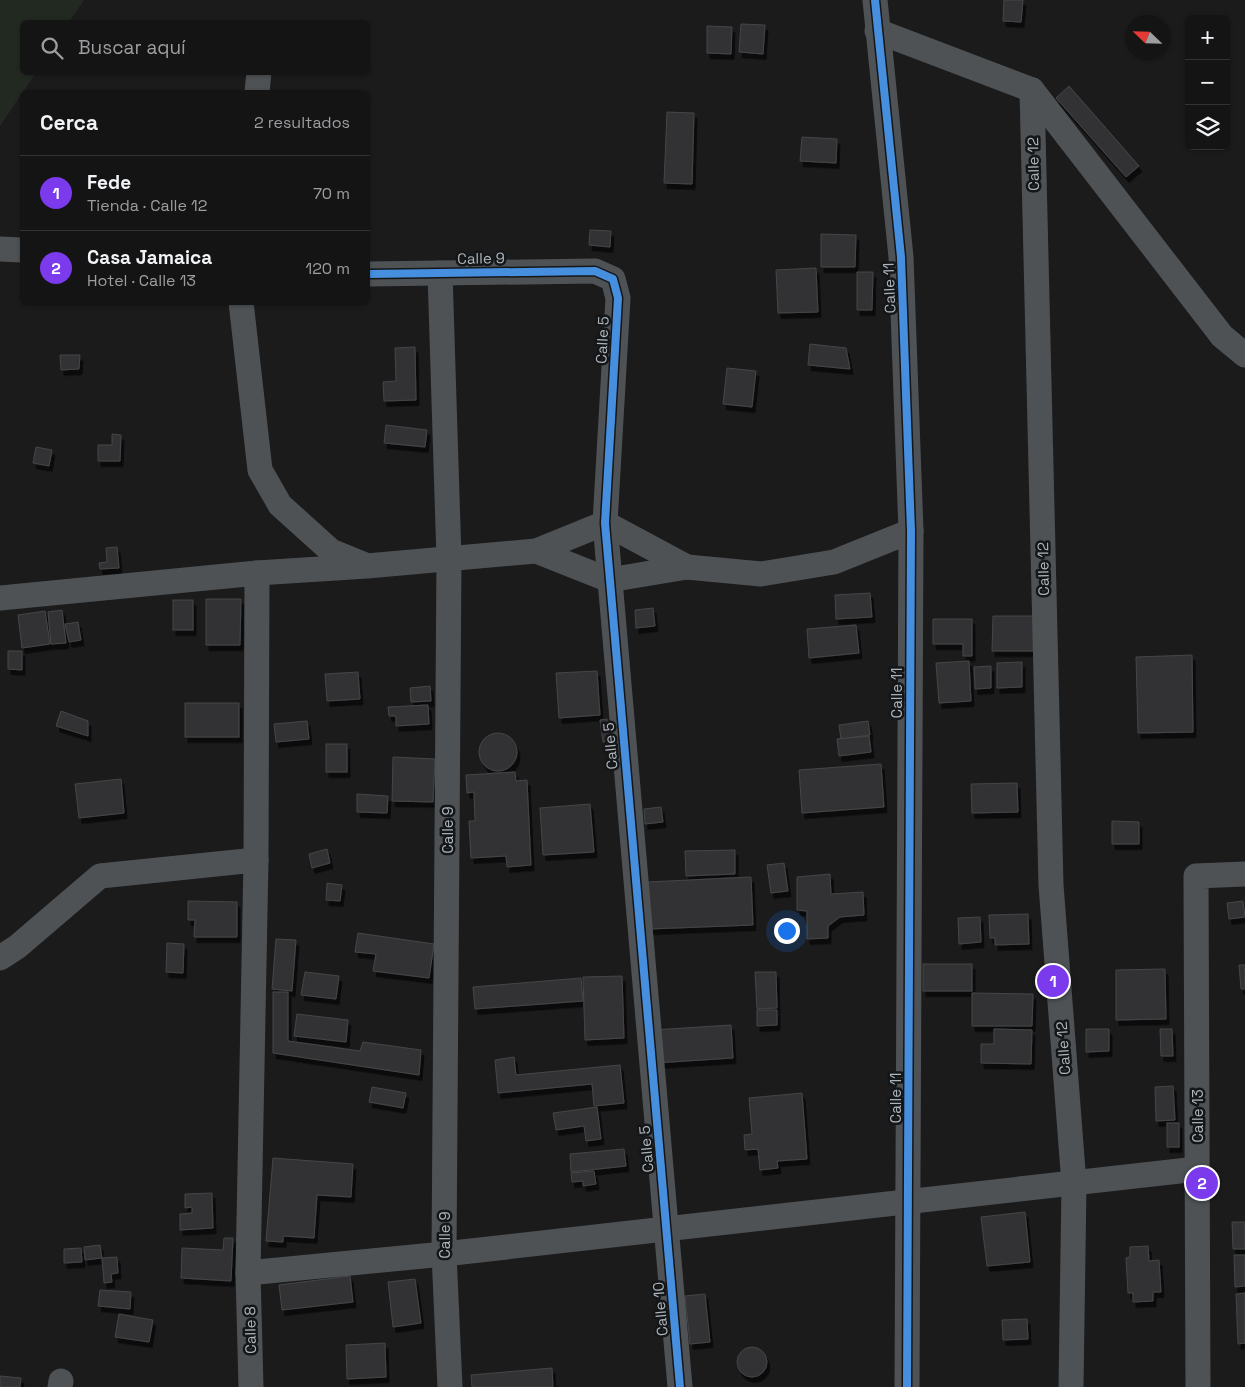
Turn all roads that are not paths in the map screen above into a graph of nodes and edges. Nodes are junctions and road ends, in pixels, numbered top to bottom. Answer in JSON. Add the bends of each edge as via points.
{"nodes":[{"id":1,"x":874,"y":0,"type":"edge"},
{"id":2,"x":877,"y":31,"type":"junction"},
{"id":3,"x":259,"y":75,"type":"edge"},
{"id":4,"x":257,"y":90,"type":"edge"},
{"id":5,"x":1032,"y":90,"type":"junction"},
{"id":6,"x":0,"y":249,"type":"edge"},
{"id":7,"x":20,"y":250,"type":"edge"},
{"id":8,"x":595,"y":271,"type":"joint"},
{"id":9,"x":440,"y":273,"type":"junction"},
{"id":10,"x":370,"y":274,"type":"edge"},
{"id":11,"x":241,"y":305,"type":"edge"},
{"id":12,"x":1245,"y":355,"type":"edge"},
{"id":13,"x":605,"y":523,"type":"junction"},
{"id":14,"x":911,"y":531,"type":"junction"},
{"id":15,"x":536,"y":551,"type":"junction"},
{"id":16,"x":449,"y":559,"type":"junction"},
{"id":17,"x":367,"y":566,"type":"junction"},
{"id":18,"x":687,"y":567,"type":"junction"},
{"id":19,"x":257,"y":573,"type":"junction"},
{"id":20,"x":609,"y":580,"type":"junction"},
{"id":21,"x":0,"y":598,"type":"edge"},
{"id":22,"x":256,"y":860,"type":"junction"},
{"id":23,"x":1245,"y":874,"type":"edge"},
{"id":24,"x":0,"y":958,"type":"edge"},
{"id":25,"x":1197,"y":1170,"type":"junction"},
{"id":26,"x":1074,"y":1184,"type":"junction"},
{"id":27,"x":908,"y":1201,"type":"junction"},
{"id":28,"x":667,"y":1229,"type":"junction"},
{"id":29,"x":444,"y":1254,"type":"junction"},
{"id":30,"x":248,"y":1273,"type":"junction"},
{"id":31,"x":251,"y":1387,"type":"edge"},
{"id":32,"x":450,"y":1387,"type":"edge"},
{"id":33,"x":680,"y":1387,"type":"edge"},
{"id":34,"x":907,"y":1387,"type":"edge"},
{"id":35,"x":1071,"y":1387,"type":"edge"},
{"id":36,"x":1198,"y":1387,"type":"edge"}],
"edges":[{"from":1,"to":2,"type":"street","name":"Calle 11"},
{"from":2,"to":5,"type":"street"},
{"from":2,"to":14,"type":"street","name":"Calle 11","via":[[902,257]]},
{"from":3,"to":4,"type":"street"},
{"from":5,"to":12,"type":"street","name":"Calle 12","via":[[1222,336]]},
{"from":5,"to":26,"type":"street","name":"Calle 12","via":[[1051,884]]},
{"from":6,"to":7,"type":"street"},
{"from":8,"to":9,"type":"street","name":"Calle 9"},
{"from":8,"to":13,"type":"street","name":"Calle 5","via":[[612,279],[618,298]]},
{"from":9,"to":10,"type":"street","name":"Calle 9"},
{"from":9,"to":16,"type":"street","name":"Calle 9"},
{"from":11,"to":17,"type":"street","via":[[260,470],[280,506],[331,551]]},
{"from":13,"to":15,"type":"street"},
{"from":13,"to":18,"type":"street"},
{"from":13,"to":20,"type":"street","name":"Calle 5"},
{"from":14,"to":18,"type":"street","via":[[834,562],[761,574]]},
{"from":14,"to":27,"type":"street","name":"Calle 11"},
{"from":15,"to":16,"type":"street"},
{"from":15,"to":20,"type":"street"},
{"from":16,"to":17,"type":"street"},
{"from":16,"to":29,"type":"street","name":"Calle 9"},
{"from":17,"to":19,"type":"street"},
{"from":18,"to":20,"type":"street"},
{"from":19,"to":21,"type":"street"},
{"from":19,"to":22,"type":"street","name":"Calle 8"},
{"from":20,"to":28,"type":"street","name":"Calle 5"},
{"from":22,"to":24,"type":"street","via":[[100,876]]},
{"from":22,"to":30,"type":"street","name":"Calle 8"},
{"from":23,"to":25,"type":"street","name":"Calle 13","via":[[1196,876]]},
{"from":25,"to":26,"type":"street"},
{"from":25,"to":36,"type":"street","name":"Calle 13"},
{"from":26,"to":27,"type":"street"},
{"from":26,"to":35,"type":"street","name":"Calle 12"},
{"from":27,"to":28,"type":"street"},
{"from":27,"to":34,"type":"street","name":"Calle 11"},
{"from":28,"to":29,"type":"street"},
{"from":28,"to":33,"type":"street","name":"Calle 10"},
{"from":29,"to":30,"type":"street"},
{"from":29,"to":32,"type":"street","name":"Calle 9"},
{"from":30,"to":31,"type":"street","name":"Calle 8"}]}
